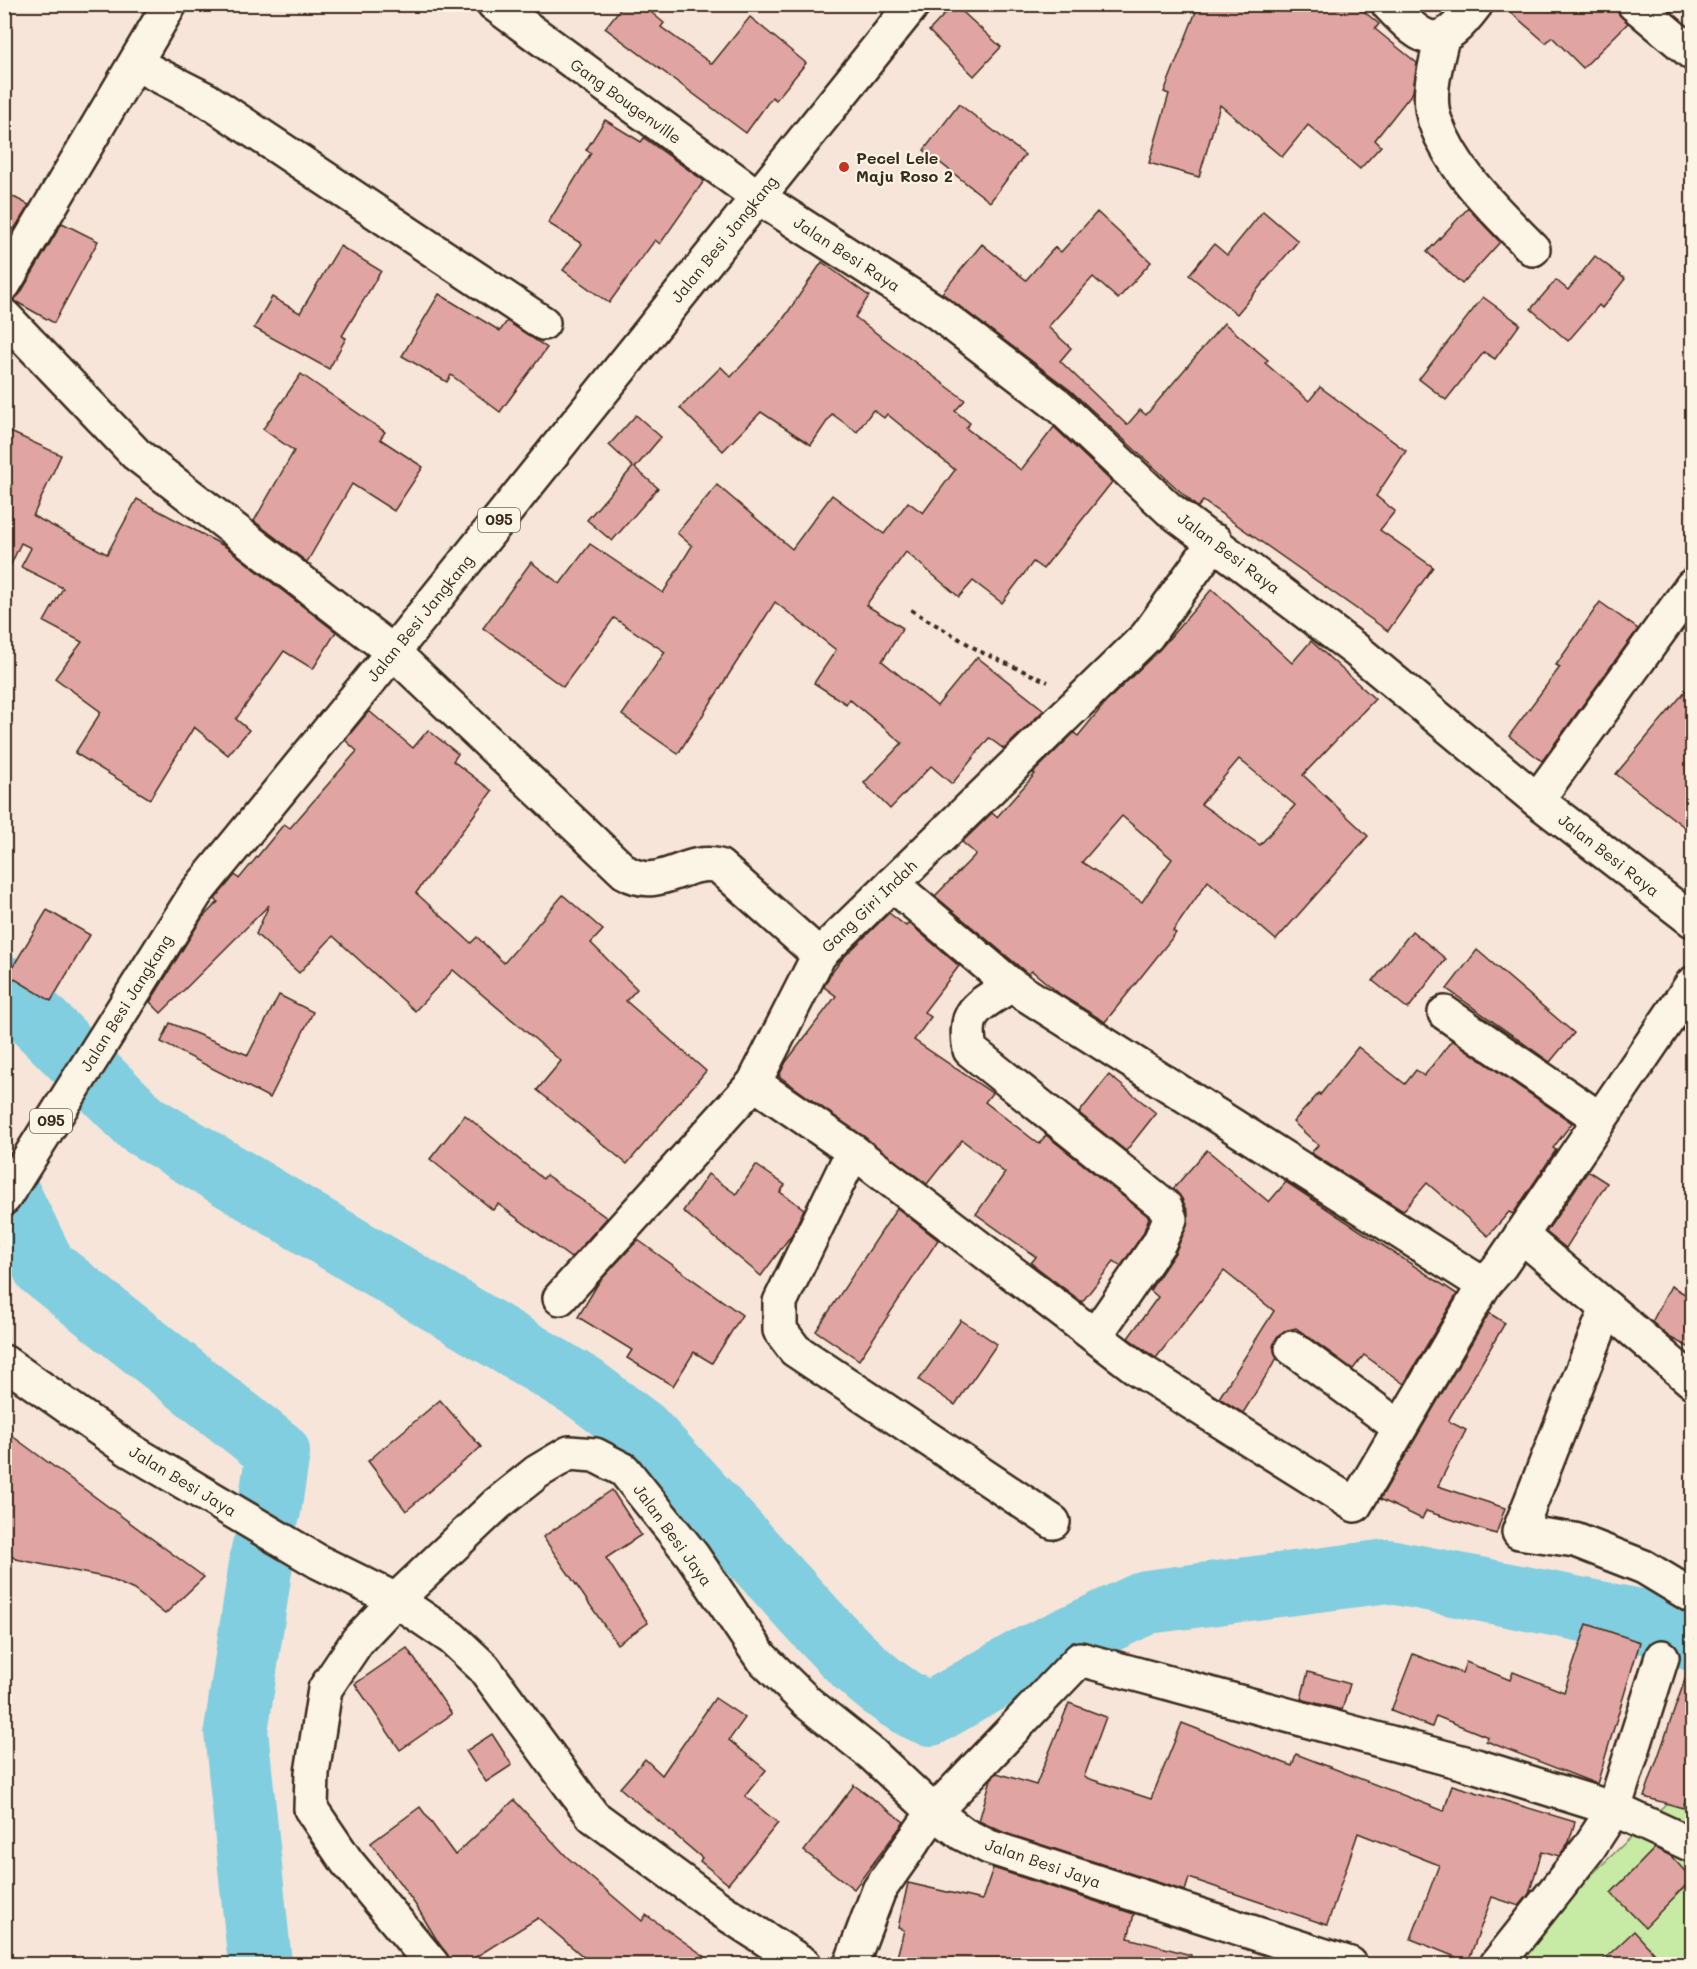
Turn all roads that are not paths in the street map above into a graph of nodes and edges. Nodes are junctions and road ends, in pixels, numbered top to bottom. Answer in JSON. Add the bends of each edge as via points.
{"nodes":[{"id":1,"x":170,"y":4,"type":"edge"},
{"id":2,"x":494,"y":4,"type":"edge"},
{"id":3,"x":913,"y":4,"type":"edge"},
{"id":4,"x":1388,"y":4,"type":"edge"},
{"id":5,"x":1476,"y":4,"type":"edge"},
{"id":6,"x":1634,"y":4,"type":"edge"},
{"id":7,"x":1442,"y":38,"type":"junction"},
{"id":8,"x":1692,"y":52,"type":"edge"},
{"id":9,"x":136,"y":64,"type":"junction"},
{"id":10,"x":758,"y":197,"type":"junction"},
{"id":11,"x":1533,"y":249,"type":"dead end"},
{"id":12,"x":4,"y":284,"type":"edge"},
{"id":13,"x":4,"y":316,"type":"edge"},
{"id":14,"x":543,"y":323,"type":"dead end"},
{"id":15,"x":1215,"y":541,"type":"junction"},
{"id":16,"x":1692,"y":586,"type":"edge"},
{"id":17,"x":393,"y":652,"type":"junction"},
{"id":18,"x":1537,"y":800,"type":"junction"},
{"id":19,"x":892,"y":884,"type":"junction"},
{"id":20,"x":1692,"y":920,"type":"edge"},
{"id":21,"x":819,"y":955,"type":"junction"},
{"id":22,"x":1692,"y":984,"type":"edge"},
{"id":23,"x":1011,"y":985,"type":"junction"},
{"id":24,"x":1445,"y":1013,"type":"dead end"},
{"id":25,"x":754,"y":1083,"type":"junction"},
{"id":26,"x":1600,"y":1119,"type":"junction"},
{"id":27,"x":854,"y":1151,"type":"junction"},
{"id":28,"x":4,"y":1198,"type":"edge"},
{"id":29,"x":1521,"y":1235,"type":"junction"},
{"id":30,"x":1484,"y":1285,"type":"junction"},
{"id":31,"x":560,"y":1298,"type":"dead end"},
{"id":32,"x":1607,"y":1308,"type":"junction"},
{"id":33,"x":1095,"y":1336,"type":"junction"},
{"id":34,"x":1292,"y":1348,"type":"dead end"},
{"id":35,"x":4,"y":1362,"type":"edge"},
{"id":36,"x":1692,"y":1381,"type":"edge"},
{"id":37,"x":1399,"y":1427,"type":"junction"},
{"id":38,"x":1053,"y":1522,"type":"dead end"},
{"id":39,"x":1692,"y":1596,"type":"edge"},
{"id":40,"x":396,"y":1600,"type":"junction"},
{"id":41,"x":1662,"y":1658,"type":"dead end"},
{"id":42,"x":1614,"y":1809,"type":"junction"},
{"id":43,"x":934,"y":1812,"type":"junction"},
{"id":44,"x":1692,"y":1845,"type":"edge"},
{"id":45,"x":432,"y":1965,"type":"edge"},
{"id":46,"x":804,"y":1965,"type":"edge"},
{"id":47,"x":851,"y":1965,"type":"edge"},
{"id":48,"x":1350,"y":1965,"type":"edge"},
{"id":49,"x":1497,"y":1965,"type":"edge"}],
"edges":[{"from":1,"to":9,"type":"street"},
{"from":2,"to":10,"type":"street","name":"Gang Bougenville"},
{"from":3,"to":10,"type":"street","name":"Jalan Besi Jangkang","number":"095"},
{"from":4,"to":7,"type":"street","via":[[1425,37]]},
{"from":5,"to":7,"type":"street","via":[[1457,30]]},
{"from":6,"to":8,"type":"street"},
{"from":7,"to":11,"type":"street","via":[[1432,82],[1434,119],[1460,170]]},
{"from":9,"to":12,"type":"street"},
{"from":9,"to":14,"type":"street","via":[[207,100]]},
{"from":10,"to":15,"type":"street","name":"Jalan Besi Raya","via":[[938,313],[1058,405],[1169,509]]},
{"from":10,"to":17,"type":"street","name":"Jalan Besi Jangkang","number":"095"},
{"from":13,"to":17,"type":"street","via":[[136,454]]},
{"from":15,"to":18,"type":"street","name":"Jalan Besi Raya","via":[[1356,650]]},
{"from":15,"to":19,"type":"street","name":"Gang Giri Indah","via":[[1147,636]]},
{"from":16,"to":18,"type":"street"},
{"from":17,"to":21,"type":"street","via":[[625,872],[650,881],[706,863],[719,866]]},
{"from":17,"to":28,"type":"street","name":"Jalan Besi Jangkang","number":"095","via":[[196,893]]},
{"from":18,"to":20,"type":"street","name":"Jalan Besi Raya"},
{"from":19,"to":21,"type":"street","name":"Gang Giri Indah"},
{"from":19,"to":23,"type":"street"},
{"from":21,"to":25,"type":"street","name":"Gang Giri Indah"},
{"from":22,"to":26,"type":"street"},
{"from":23,"to":30,"type":"street"},
{"from":23,"to":33,"type":"street","via":[[972,1012],[966,1029],[970,1050],[1165,1206],[1170,1219],[1159,1243]]},
{"from":24,"to":26,"type":"street"},
{"from":25,"to":27,"type":"street"},
{"from":25,"to":31,"type":"street","name":"Gang Giri Indah"},
{"from":26,"to":29,"type":"street"},
{"from":27,"to":33,"type":"street"},
{"from":27,"to":38,"type":"street","via":[[780,1302],[780,1330],[795,1350]]},
{"from":29,"to":30,"type":"street"},
{"from":29,"to":32,"type":"street"},
{"from":30,"to":37,"type":"street"},
{"from":32,"to":36,"type":"street"},
{"from":32,"to":39,"type":"street","via":[[1519,1532],[1575,1540],[1644,1566]]},
{"from":33,"to":37,"type":"street","via":[[1138,1369],[1355,1505]]},
{"from":34,"to":37,"type":"street"},
{"from":35,"to":40,"type":"street","name":"Jalan Besi Jaya","via":[[128,1449],[319,1562]]},
{"from":40,"to":43,"type":"street","name":"Jalan Besi Jaya","via":[[496,1504],[537,1472],[569,1453],[595,1455],[624,1470],[692,1555],[761,1657]]},
{"from":40,"to":45,"type":"street","via":[[358,1640],[325,1689],[312,1773],[311,1809],[347,1862]]},
{"from":40,"to":46,"type":"street","via":[[452,1638],[484,1668],[593,1816]]},
{"from":41,"to":42,"type":"street"},
{"from":42,"to":43,"type":"street","via":[[1476,1766],[1080,1659]]},
{"from":42,"to":44,"type":"street"},
{"from":42,"to":49,"type":"street"},
{"from":43,"to":47,"type":"street","via":[[879,1890]]},
{"from":43,"to":48,"type":"street","name":"Jalan Besi Jaya","via":[[989,1847]]}]}
